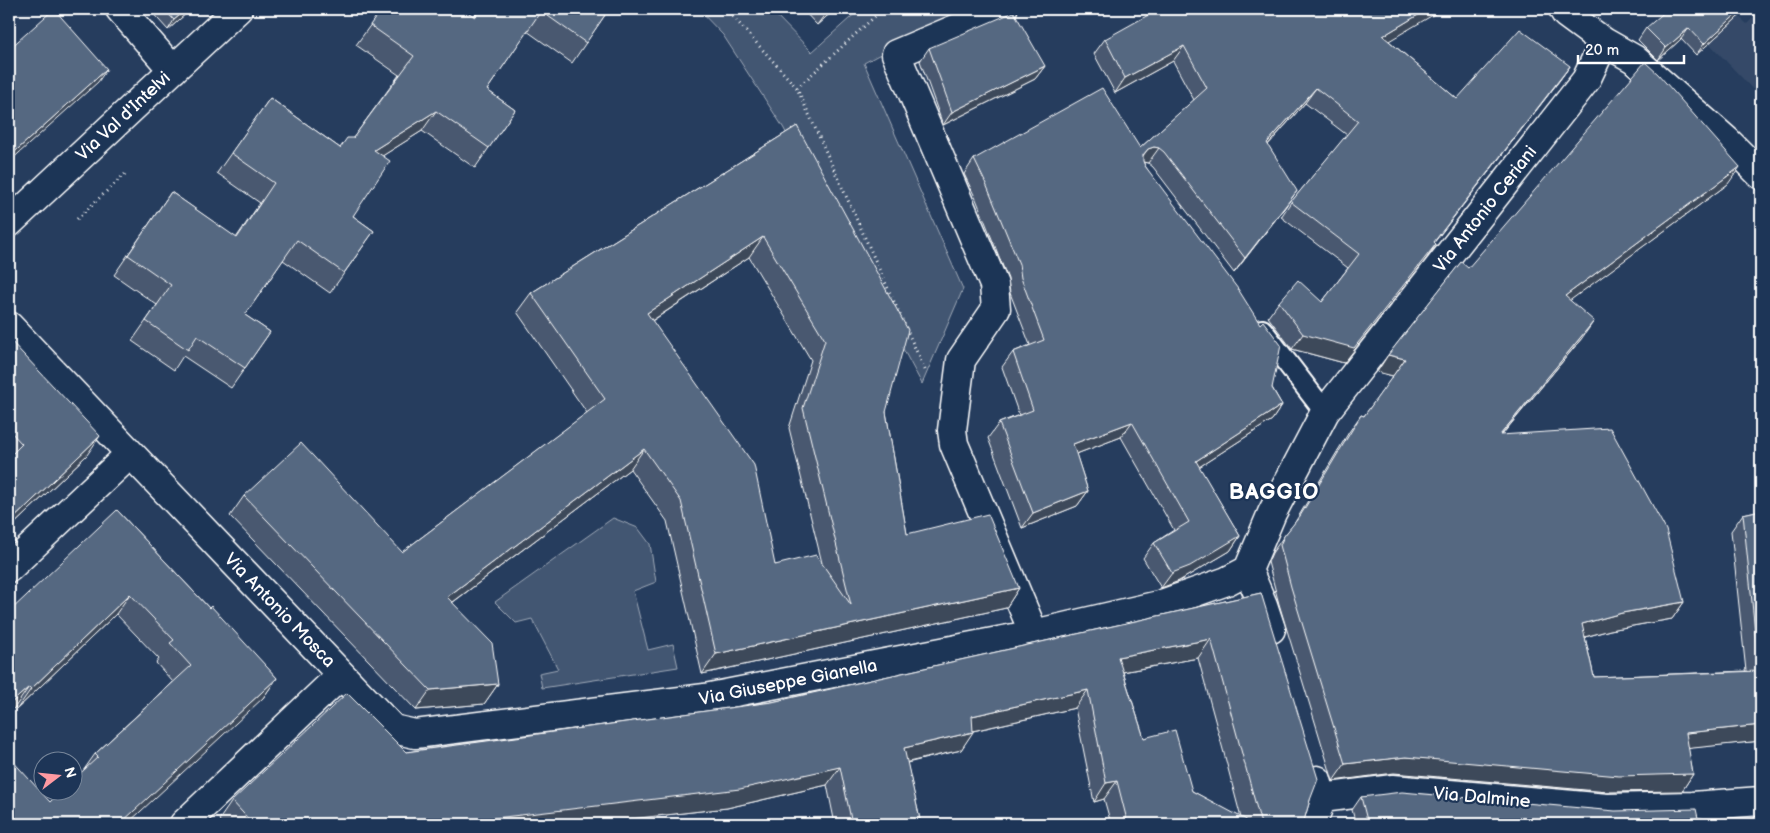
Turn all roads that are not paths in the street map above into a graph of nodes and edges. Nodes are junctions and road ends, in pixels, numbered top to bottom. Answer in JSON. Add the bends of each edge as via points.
{"nodes":[{"id":1,"x":120,"y":9,"type":"edge"},
{"id":2,"x":238,"y":9,"type":"edge"},
{"id":3,"x":1003,"y":9,"type":"edge"},
{"id":4,"x":1563,"y":9,"type":"edge"},
{"id":5,"x":1604,"y":42,"type":"junction"},
{"id":6,"x":173,"y":70,"type":"junction"},
{"id":7,"x":1761,"y":176,"type":"edge"},
{"id":8,"x":9,"y":222,"type":"edge"},
{"id":9,"x":1252,"y":317,"type":"edge"},
{"id":10,"x":9,"y":326,"type":"edge"},
{"id":11,"x":1325,"y":412,"type":"junction"},
{"id":12,"x":130,"y":454,"type":"junction"},
{"id":13,"x":9,"y":568,"type":"edge"},
{"id":14,"x":1248,"y":570,"type":"junction"},
{"id":15,"x":1034,"y":634,"type":"junction"},
{"id":16,"x":1277,"y":651,"type":"edge"},
{"id":17,"x":341,"y":675,"type":"junction"},
{"id":18,"x":1311,"y":761,"type":"edge"},
{"id":19,"x":1322,"y":798,"type":"junction"},
{"id":20,"x":1761,"y":801,"type":"edge"},
{"id":21,"x":184,"y":824,"type":"edge"},
{"id":22,"x":1312,"y":824,"type":"edge"}],
"edges":[{"from":1,"to":6,"type":"street"},
{"from":2,"to":6,"type":"street","name":"Via Val d'Intelvi"},
{"from":3,"to":15,"type":"street","via":[[896,54],[994,285],[996,309],[961,360],[953,437]]},
{"from":4,"to":5,"type":"street"},
{"from":5,"to":7,"type":"street","via":[[1634,59],[1727,141]]},
{"from":5,"to":11,"type":"street","name":"Via Antonio Ceriani","via":[[1586,80]]},
{"from":6,"to":8,"type":"street","name":"Via Val d'Intelvi"},
{"from":9,"to":11,"type":"lane"},
{"from":10,"to":12,"type":"street","name":"Via Antonio Mosca"},
{"from":11,"to":14,"type":"street","name":"Via Antonio Ceriani","via":[[1272,513]]},
{"from":12,"to":13,"type":"street"},
{"from":12,"to":17,"type":"street","name":"Via Antonio Mosca"},
{"from":14,"to":15,"type":"street","name":"Via Giuseppe Gianella","via":[[1227,581],[1159,605]]},
{"from":14,"to":16,"type":"street"},
{"from":15,"to":17,"type":"street","name":"Via Giuseppe Gianella","via":[[705,698],[415,734],[393,729]]},
{"from":17,"to":21,"type":"street","name":"Via Antonio Mosca"},
{"from":18,"to":19,"type":"street"},
{"from":19,"to":20,"type":"street","name":"Via Dalmine","via":[[1393,789],[1607,808]]},
{"from":19,"to":22,"type":"street"}]}
